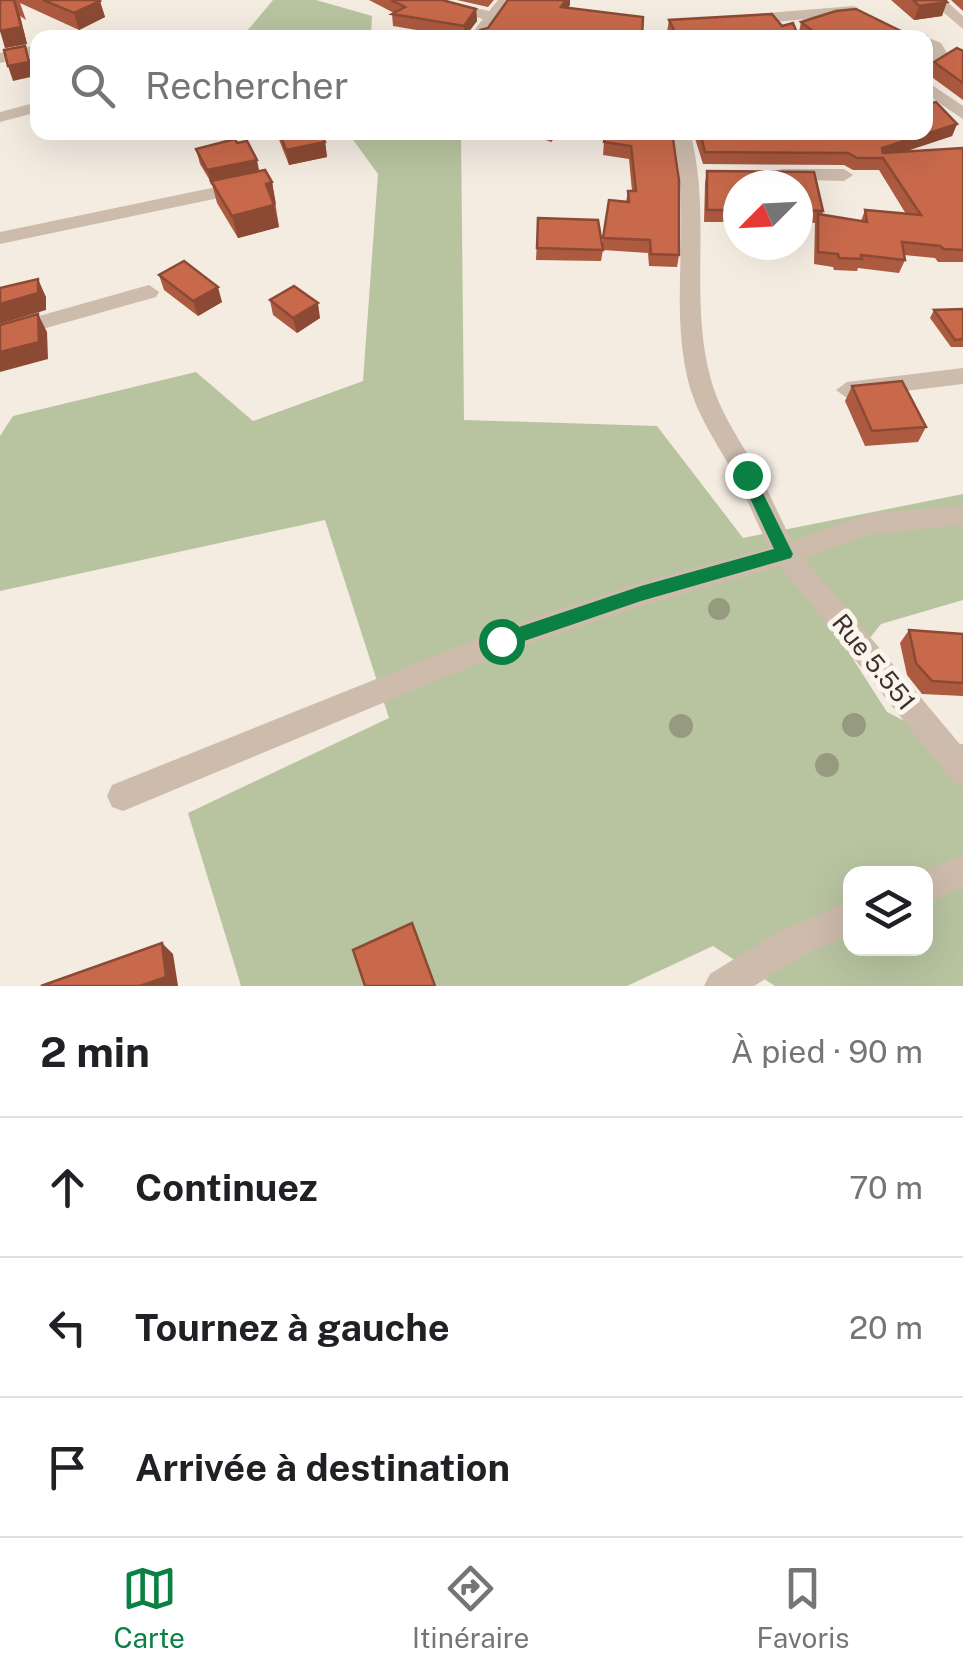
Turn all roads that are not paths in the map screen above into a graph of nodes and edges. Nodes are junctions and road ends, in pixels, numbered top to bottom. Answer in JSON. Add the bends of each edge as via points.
{"nodes":[{"id":1,"x":420,"y":0,"type":"edge"},
{"id":2,"x":506,"y":0,"type":"edge"},
{"id":3,"x":936,"y":0,"type":"edge"},
{"id":4,"x":854,"y":10,"type":"edge"},
{"id":5,"x":491,"y":16,"type":"junction"},
{"id":6,"x":732,"y":20,"type":"edge"},
{"id":7,"x":963,"y":24,"type":"edge"},
{"id":8,"x":481,"y":30,"type":"edge"},
{"id":9,"x":933,"y":47,"type":"edge"},
{"id":10,"x":30,"y":52,"type":"edge"},
{"id":11,"x":941,"y":52,"type":"junction"},
{"id":12,"x":963,"y":52,"type":"edge"},
{"id":13,"x":0,"y":58,"type":"edge"},
{"id":14,"x":933,"y":64,"type":"edge"},
{"id":15,"x":933,"y":91,"type":"edge"},
{"id":16,"x":30,"y":109,"type":"edge"},
{"id":17,"x":963,"y":114,"type":"edge"},
{"id":18,"x":0,"y":117,"type":"edge"},
{"id":19,"x":683,"y":140,"type":"edge"},
{"id":20,"x":692,"y":174,"type":"junction"},
{"id":21,"x":716,"y":175,"type":"edge"},
{"id":22,"x":813,"y":175,"type":"edge"},
{"id":23,"x":844,"y":175,"type":"dead end"},
{"id":24,"x":262,"y":184,"type":"edge"},
{"id":25,"x":0,"y":238,"type":"edge"},
{"id":26,"x":148,"y":292,"type":"dead end"},
{"id":27,"x":0,"y":334,"type":"edge"},
{"id":28,"x":963,"y":376,"type":"edge"},
{"id":29,"x":847,"y":390,"type":"dead end"},
{"id":30,"x":963,"y":515,"type":"edge"},
{"id":31,"x":785,"y":554,"type":"junction"},
{"id":32,"x":963,"y":771,"type":"edge"},
{"id":33,"x":123,"y":796,"type":"dead end"},
{"id":34,"x":963,"y":871,"type":"edge"},
{"id":35,"x":933,"y":883,"type":"edge"},
{"id":36,"x":843,"y":921,"type":"edge"},
{"id":37,"x":722,"y":986,"type":"edge"}],
"edges":[{"from":1,"to":5,"type":"street"},
{"from":2,"to":5,"type":"street"},
{"from":3,"to":7,"type":"street"},
{"from":4,"to":6,"type":"street"},
{"from":5,"to":8,"type":"street"},
{"from":9,"to":11,"type":"street"},
{"from":10,"to":13,"type":"street"},
{"from":11,"to":12,"type":"street"},
{"from":11,"to":14,"type":"street"},
{"from":15,"to":17,"type":"street"},
{"from":16,"to":18,"type":"street"},
{"from":19,"to":20,"type":"street","name":"Rue 5.551"},
{"from":20,"to":21,"type":"street"},
{"from":20,"to":31,"type":"street","name":"Rue 5.551","via":[[690,296],[698,375],[715,423]]},
{"from":22,"to":23,"type":"street"},
{"from":24,"to":25,"type":"street"},
{"from":26,"to":27,"type":"street"},
{"from":28,"to":29,"type":"street"},
{"from":30,"to":31,"type":"street","via":[[870,524]]},
{"from":31,"to":32,"type":"street","name":"Rue 5.551"},
{"from":31,"to":33,"type":"street","via":[[501,641]]},
{"from":34,"to":35,"type":"street"},
{"from":36,"to":37,"type":"street","via":[[793,942]]}]}
